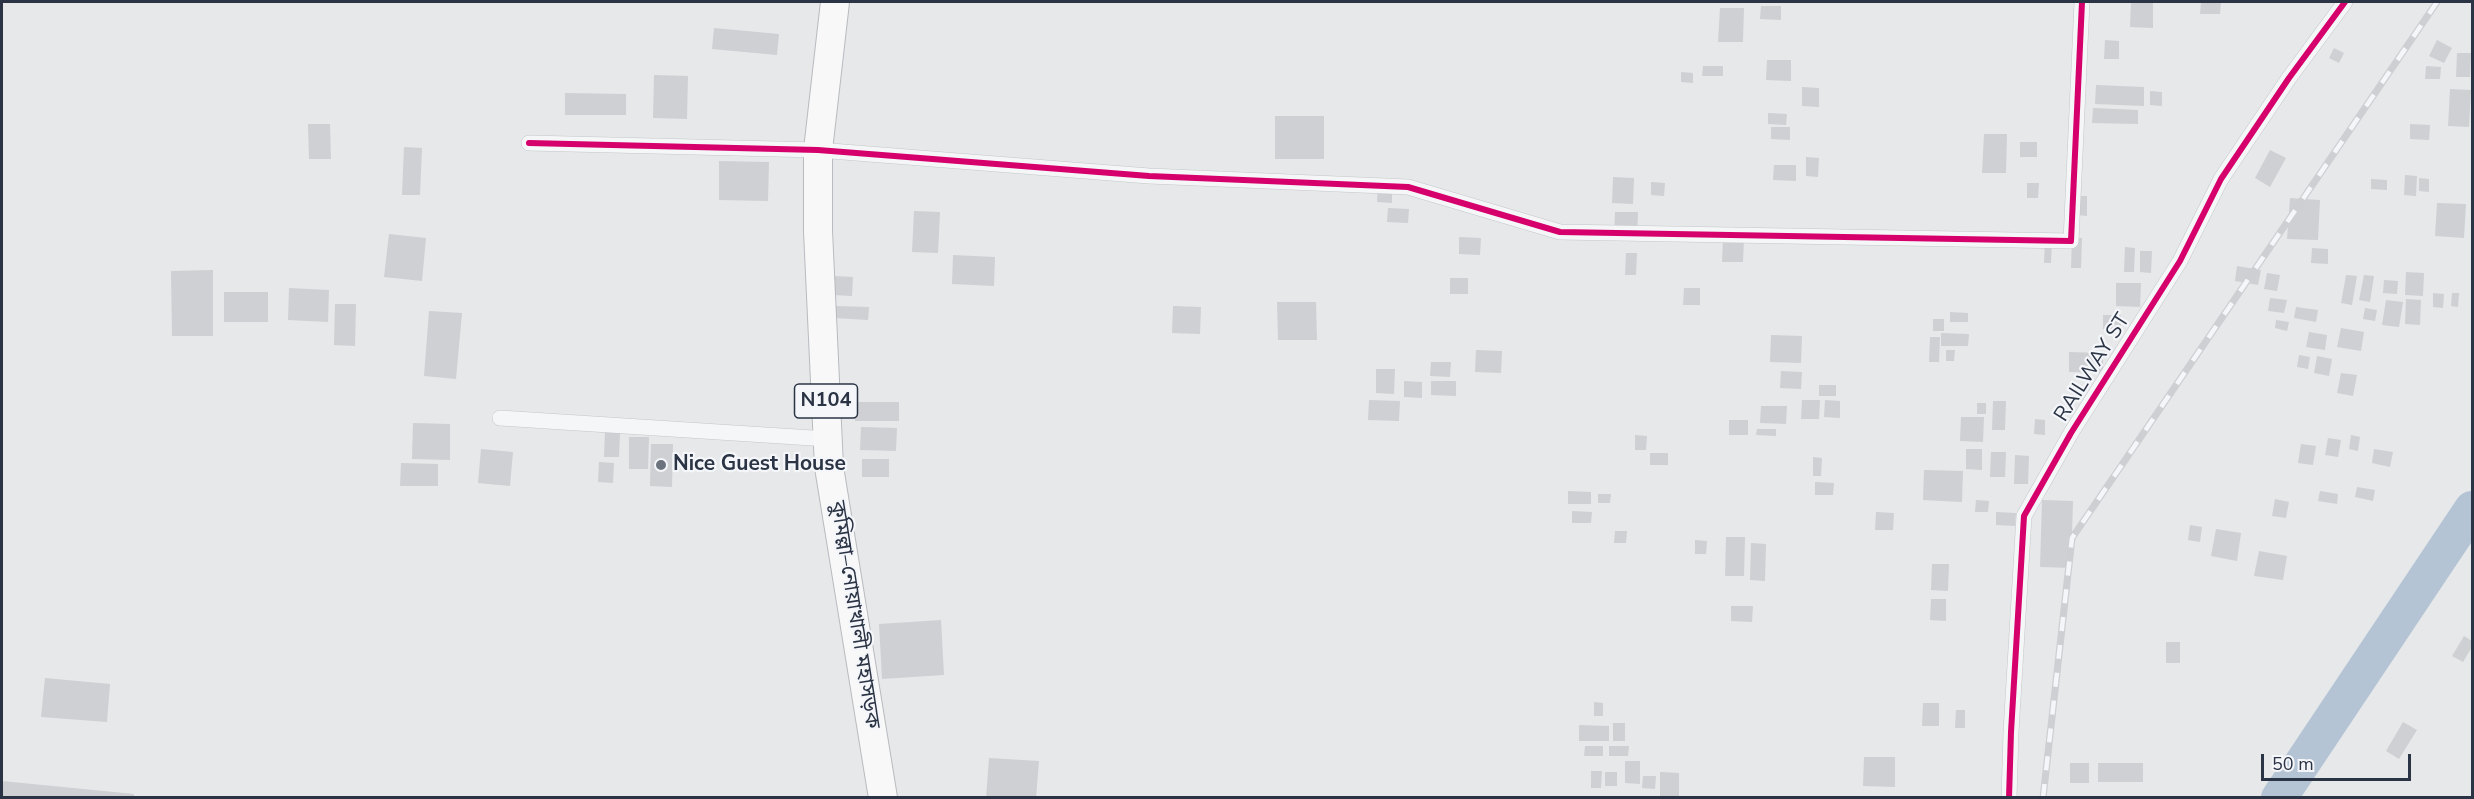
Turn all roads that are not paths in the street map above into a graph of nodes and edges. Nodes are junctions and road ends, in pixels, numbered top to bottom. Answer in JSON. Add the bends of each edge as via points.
{"nodes":[{"id":1,"x":835,"y":2,"type":"edge"},
{"id":2,"x":2082,"y":2,"type":"edge"},
{"id":3,"x":2345,"y":2,"type":"edge"},
{"id":4,"x":529,"y":143,"type":"dead end"},
{"id":5,"x":818,"y":150,"type":"junction"},
{"id":6,"x":500,"y":418,"type":"dead end"},
{"id":7,"x":828,"y":439,"type":"junction"},
{"id":8,"x":883,"y":798,"type":"edge"},
{"id":9,"x":2009,"y":798,"type":"edge"}],
"edges":[{"from":1,"to":5,"type":"highway","name":"কুমিল্লা–নোয়াখালী মহাসড়ক","number":"N104"},
{"from":2,"to":5,"type":"street","via":[[2071,241],[1560,232],[1408,187],[1149,176]]},
{"from":3,"to":9,"type":"street","name":"RAILWAY ST","via":[[2221,179],[2180,261],[2071,433],[2024,516]]},
{"from":4,"to":5,"type":"street"},
{"from":5,"to":7,"type":"highway","name":"কুমিল্লা–নোয়াখালী মহাসড়ক","number":"N104"},
{"from":6,"to":7,"type":"street"},
{"from":7,"to":8,"type":"highway","name":"কুমিল্লা–নোয়াখালী মহাসড়ক","number":"N104"}]}
